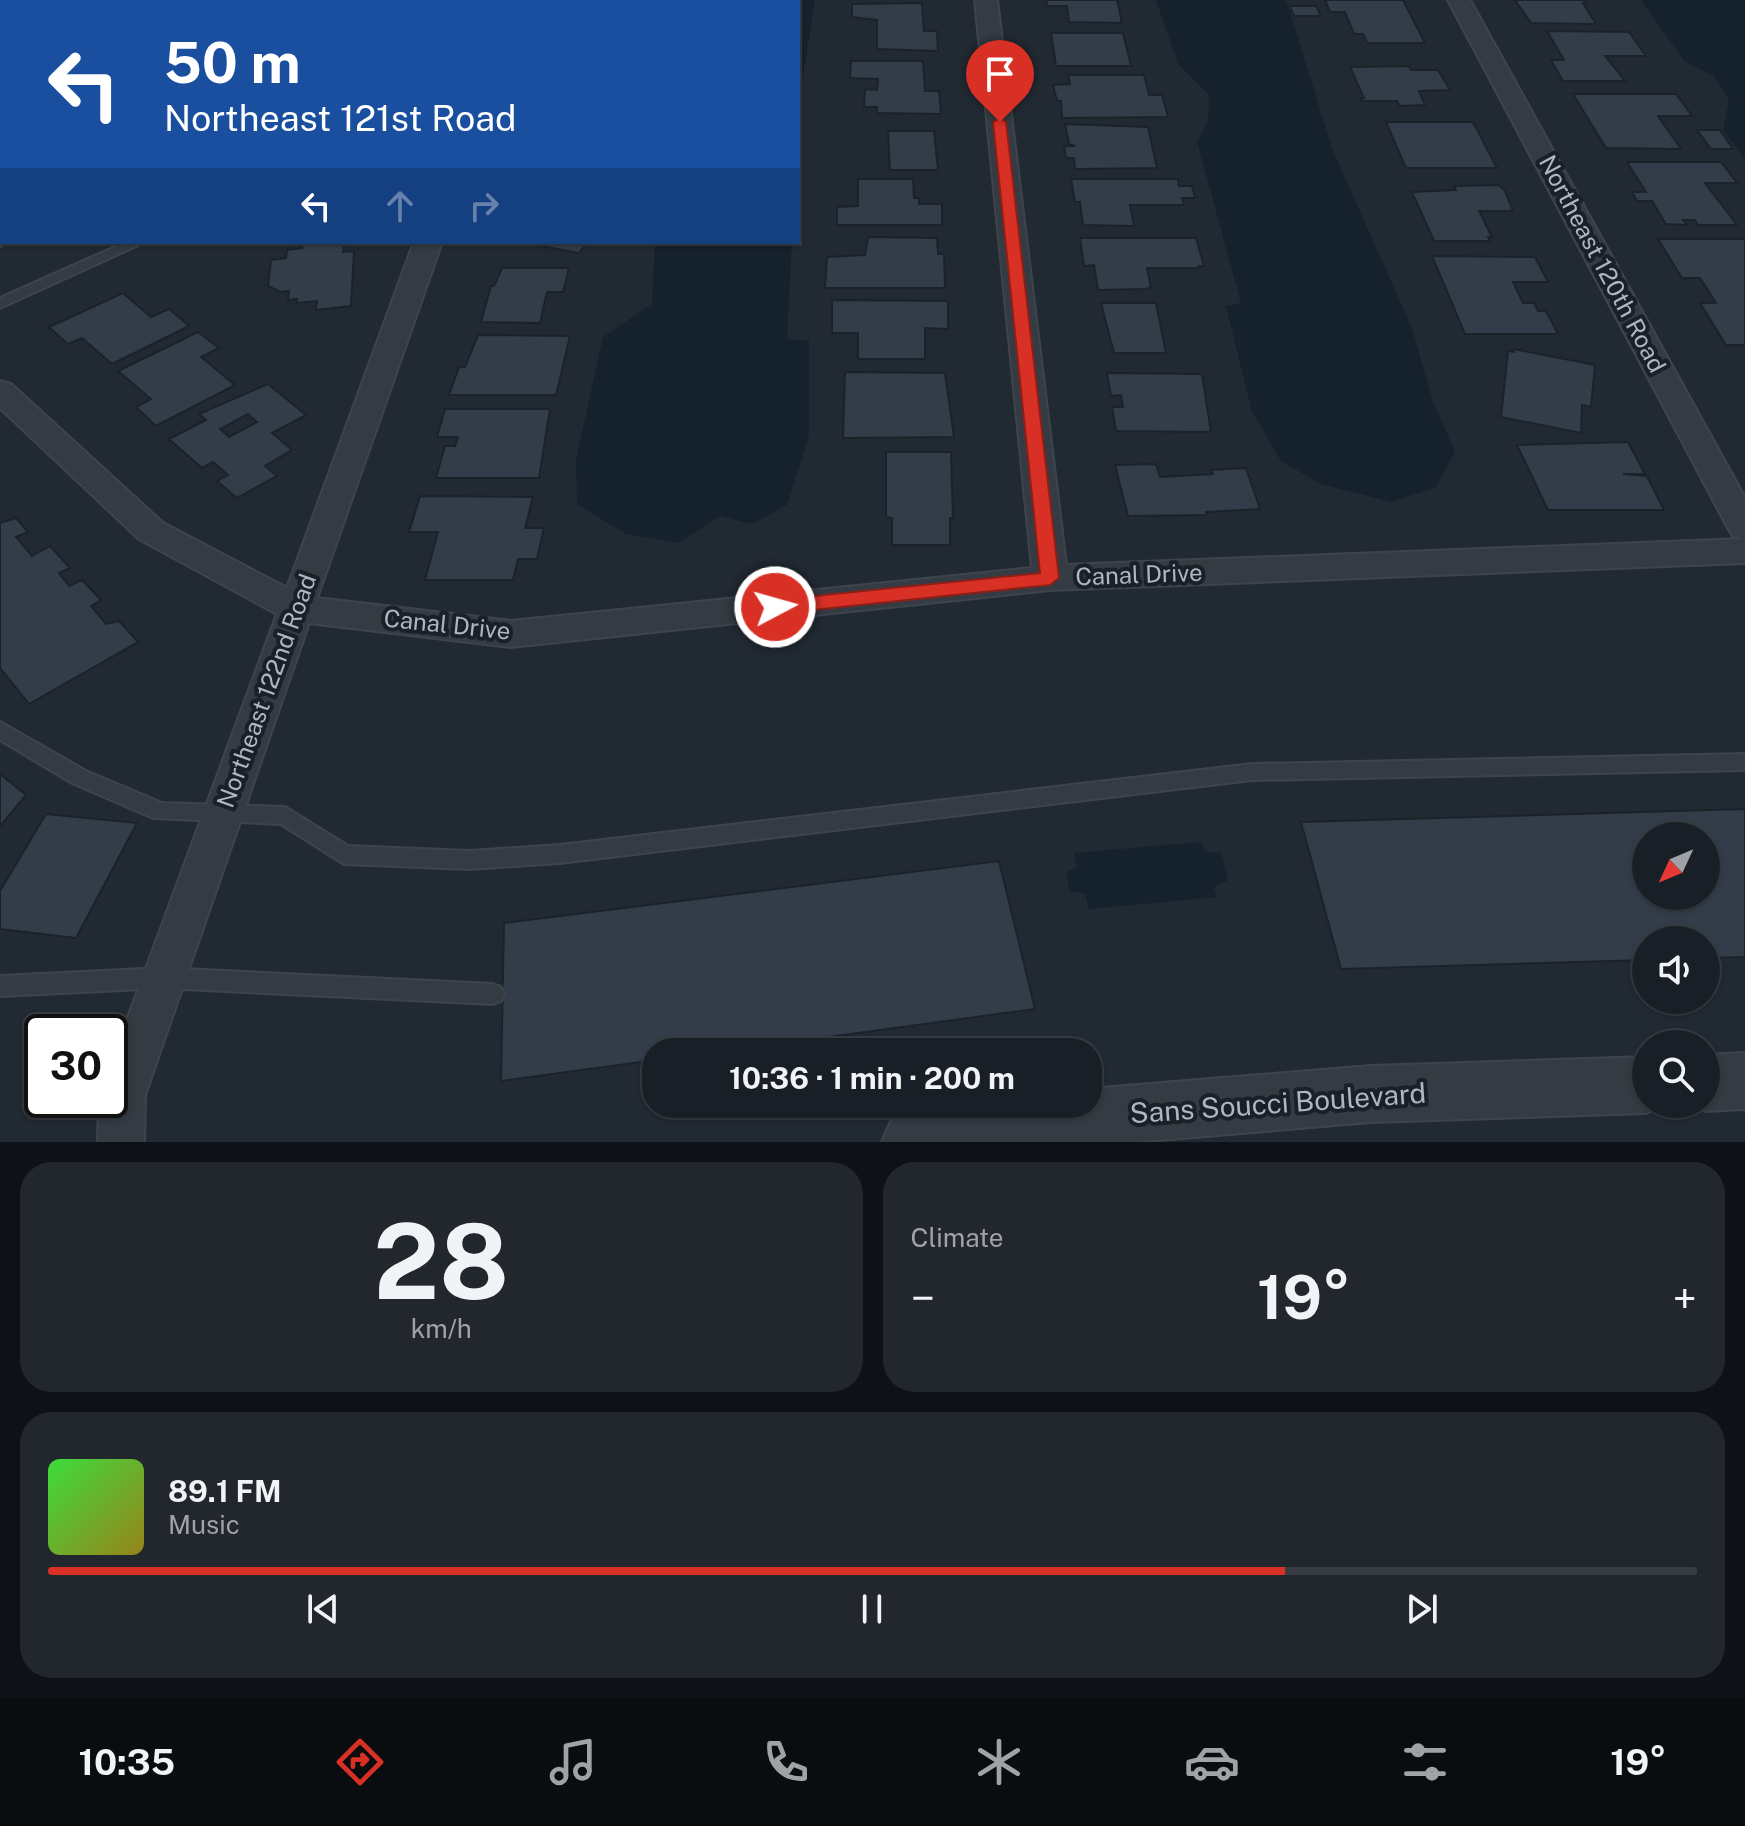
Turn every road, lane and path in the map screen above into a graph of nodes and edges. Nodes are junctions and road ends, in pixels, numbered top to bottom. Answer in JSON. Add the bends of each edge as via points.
{"nodes":[{"id":1,"x":986,"y":0,"type":"edge"},
{"id":2,"x":1459,"y":0,"type":"edge"},
{"id":3,"x":134,"y":244,"type":"edge"},
{"id":4,"x":427,"y":244,"type":"edge"},
{"id":5,"x":0,"y":304,"type":"edge"},
{"id":6,"x":0,"y":391,"type":"edge"},
{"id":7,"x":1745,"y":528,"type":"edge"},
{"id":8,"x":1745,"y":551,"type":"edge"},
{"id":9,"x":1050,"y":578,"type":"junction"},
{"id":10,"x":298,"y":609,"type":"junction"},
{"id":11,"x":0,"y":730,"type":"edge"},
{"id":12,"x":1745,"y":762,"type":"edge"},
{"id":13,"x":220,"y":816,"type":"junction"},
{"id":14,"x":163,"y":978,"type":"junction"},
{"id":15,"x":0,"y":986,"type":"edge"},
{"id":16,"x":493,"y":994,"type":"dead end"},
{"id":17,"x":1745,"y":1081,"type":"edge"},
{"id":18,"x":1720,"y":1082,"type":"edge"},
{"id":19,"x":1632,"y":1085,"type":"edge"},
{"id":20,"x":121,"y":1142,"type":"edge"},
{"id":21,"x":912,"y":1142,"type":"edge"}],
"edges":[{"from":1,"to":9,"type":"street"},
{"from":2,"to":7,"type":"street","name":"Northeast 120th Road"},
{"from":3,"to":5,"type":"lane"},
{"from":4,"to":10,"type":"street","name":"Northeast 122nd Road"},
{"from":6,"to":10,"type":"street","via":[[151,531]]},
{"from":8,"to":9,"type":"street","name":"Canal Drive"},
{"from":9,"to":10,"type":"street","name":"Canal Drive","via":[[511,634]]},
{"from":10,"to":13,"type":"street","name":"Northeast 122nd Road"},
{"from":11,"to":13,"type":"lane","via":[[79,777],[160,812]]},
{"from":12,"to":13,"type":"lane","via":[[1252,772],[560,854],[470,860],[344,855],[285,816]]},
{"from":13,"to":14,"type":"street","name":"Northeast 122nd Road"},
{"from":14,"to":15,"type":"lane"},
{"from":14,"to":16,"type":"lane"},
{"from":14,"to":20,"type":"street","name":"Northeast 122nd Road","via":[[122,1095]]},
{"from":17,"to":18,"type":"street"},
{"from":19,"to":21,"type":"street","name":"Sans Soucci Boulevard","via":[[1371,1094],[1022,1123]]}]}
